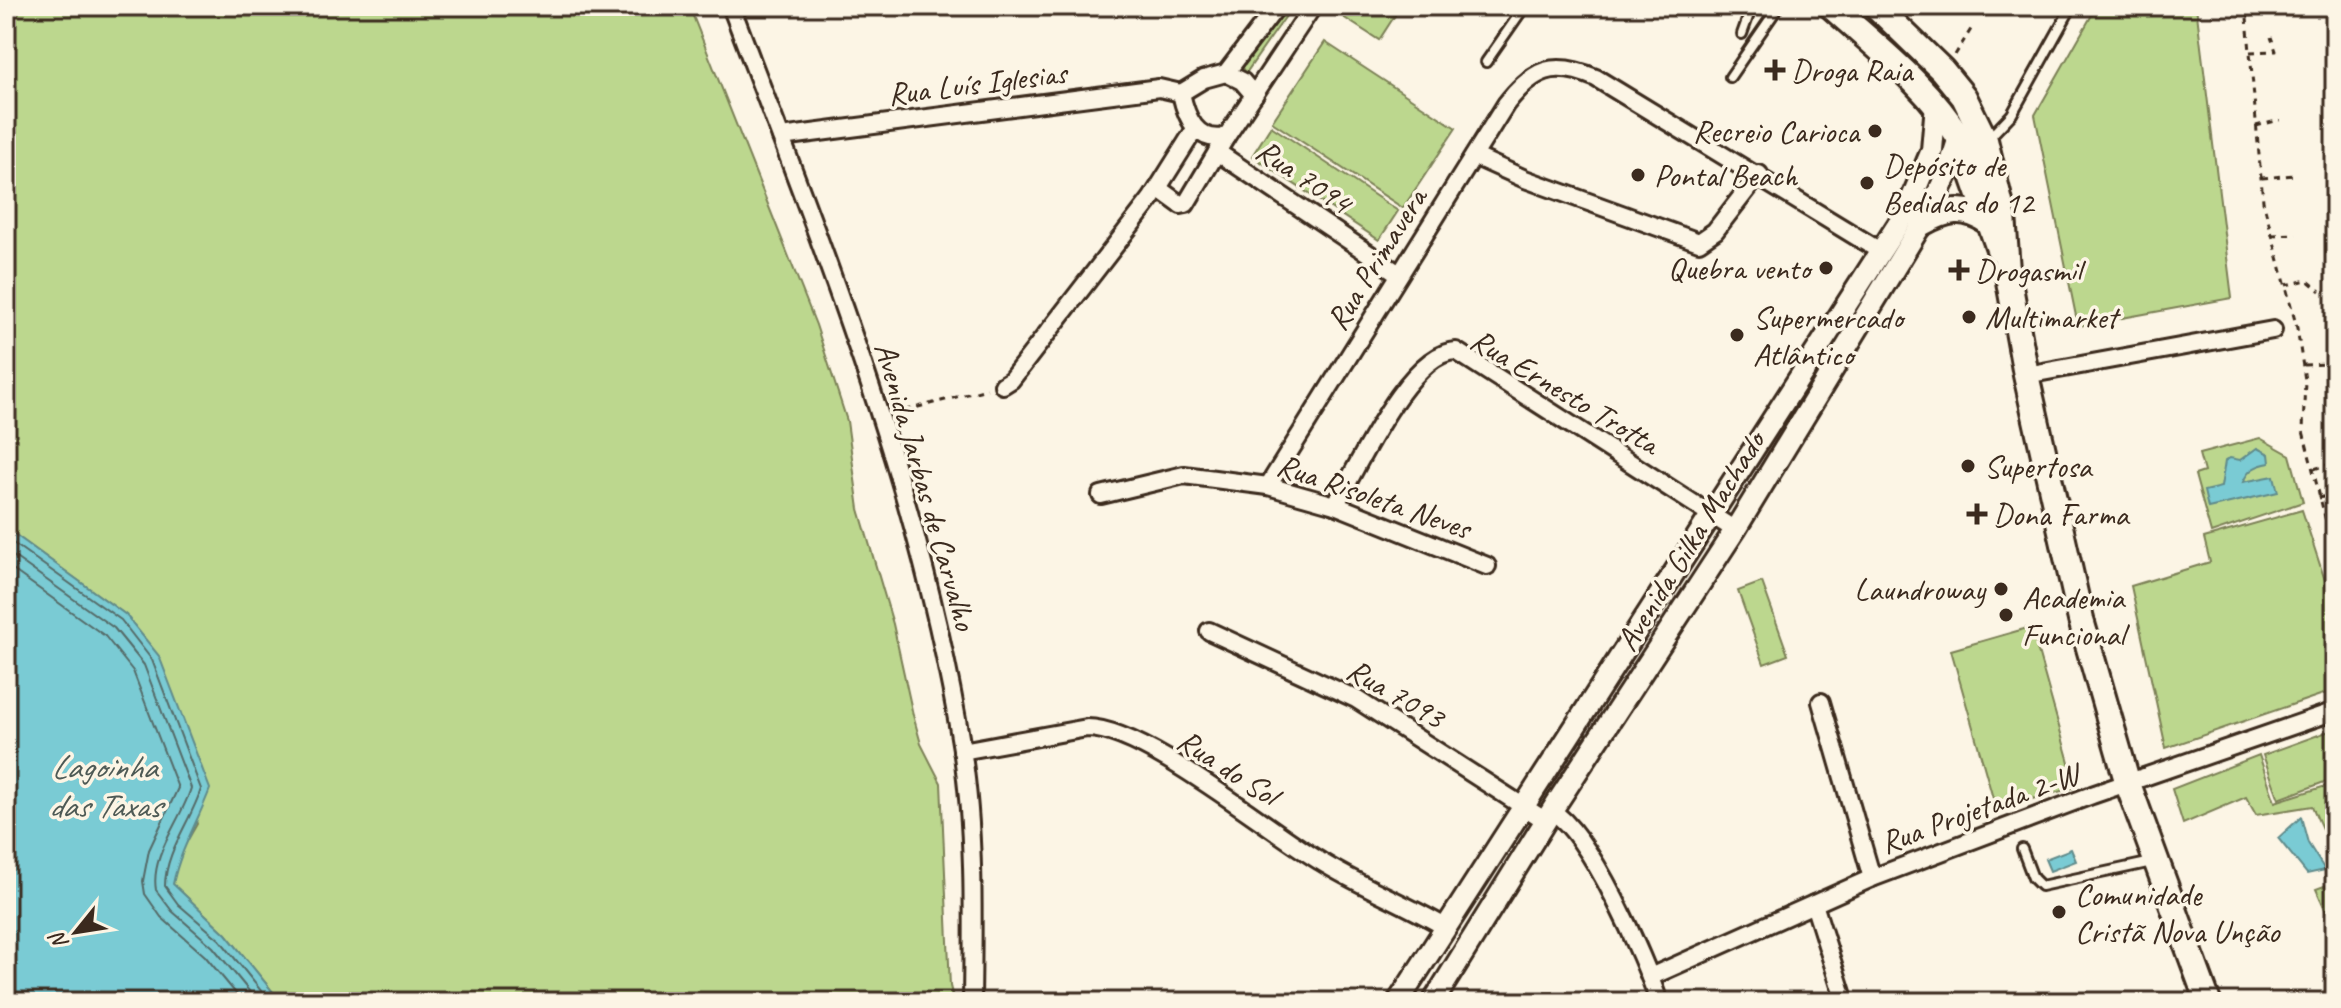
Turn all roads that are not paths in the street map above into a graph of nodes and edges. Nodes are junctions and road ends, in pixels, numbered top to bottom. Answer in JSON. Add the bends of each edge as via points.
{"nodes":[{"id":1,"x":731,"y":6,"type":"edge"},
{"id":2,"x":1277,"y":6,"type":"edge"},
{"id":3,"x":1313,"y":6,"type":"edge"},
{"id":4,"x":1525,"y":6,"type":"edge"},
{"id":5,"x":1751,"y":6,"type":"edge"},
{"id":6,"x":1779,"y":6,"type":"edge"},
{"id":7,"x":1831,"y":6,"type":"edge"},
{"id":8,"x":1876,"y":6,"type":"edge"},
{"id":9,"x":2072,"y":6,"type":"edge"},
{"id":10,"x":1742,"y":34,"type":"dead end"},
{"id":11,"x":1486,"y":62,"type":"dead end"},
{"id":12,"x":1226,"y":73,"type":"junction"},
{"id":13,"x":1730,"y":77,"type":"dead end"},
{"id":14,"x":1181,"y":93,"type":"junction"},
{"id":15,"x":1254,"y":95,"type":"junction"},
{"id":16,"x":1964,"y":97,"type":"junction"},
{"id":17,"x":1936,"y":104,"type":"junction"},
{"id":18,"x":1195,"y":129,"type":"junction"},
{"id":19,"x":781,"y":137,"type":"junction"},
{"id":20,"x":1960,"y":139,"type":"junction"},
{"id":21,"x":1985,"y":140,"type":"junction"},
{"id":22,"x":1221,"y":145,"type":"junction"},
{"id":23,"x":1474,"y":156,"type":"junction"},
{"id":24,"x":1759,"y":174,"type":"junction"},
{"id":25,"x":1159,"y":189,"type":"junction"},
{"id":26,"x":1987,"y":221,"type":"junction"},
{"id":27,"x":1922,"y":223,"type":"junction"},
{"id":28,"x":1880,"y":251,"type":"junction"},
{"id":29,"x":2007,"y":270,"type":"junction"},
{"id":30,"x":1399,"y":274,"type":"junction"},
{"id":31,"x":2273,"y":330,"type":"dead end"},
{"id":32,"x":2026,"y":375,"type":"junction"},
{"id":33,"x":1003,"y":385,"type":"road end"},
{"id":34,"x":1268,"y":486,"type":"junction"},
{"id":35,"x":1101,"y":495,"type":"dead end"},
{"id":36,"x":1335,"y":505,"type":"junction"},
{"id":37,"x":1710,"y":514,"type":"junction"},
{"id":38,"x":1735,"y":530,"type":"junction"},
{"id":39,"x":1487,"y":566,"type":"dead end"},
{"id":40,"x":1209,"y":631,"type":"dead end"},
{"id":41,"x":1821,"y":702,"type":"dead end"},
{"id":42,"x":2335,"y":711,"type":"edge"},
{"id":43,"x":962,"y":751,"type":"junction"},
{"id":44,"x":2128,"y":784,"type":"junction"},
{"id":45,"x":1523,"y":805,"type":"junction"},
{"id":46,"x":1549,"y":816,"type":"junction"},
{"id":47,"x":2022,"y":849,"type":"dead end"},
{"id":48,"x":2157,"y":861,"type":"junction"},
{"id":49,"x":1872,"y":878,"type":"junction"},
{"id":50,"x":1814,"y":904,"type":"junction"},
{"id":51,"x":1445,"y":927,"type":"junction"},
{"id":52,"x":1650,"y":977,"type":"junction"},
{"id":53,"x":972,"y":1002,"type":"edge"},
{"id":54,"x":1398,"y":1002,"type":"edge"},
{"id":55,"x":1433,"y":1002,"type":"edge"},
{"id":56,"x":1659,"y":1002,"type":"edge"},
{"id":57,"x":1845,"y":1002,"type":"edge"},
{"id":58,"x":2208,"y":1002,"type":"edge"}],
"edges":[{"from":1,"to":19,"type":"street","name":"Avenida Jarbas de Carvalho"},
{"from":2,"to":12,"type":"street"},
{"from":3,"to":15,"type":"street"},
{"from":4,"to":11,"type":"lane"},
{"from":5,"to":10,"type":"lane"},
{"from":6,"to":13,"type":"lane"},
{"from":7,"to":17,"type":"main road"},
{"from":8,"to":16,"type":"main road"},
{"from":9,"to":21,"type":"lane","via":[[2012,114]]},
{"from":12,"to":14,"type":"street"},
{"from":12,"to":15,"type":"street"},
{"from":14,"to":18,"type":"street"},
{"from":14,"to":19,"type":"street","name":"Rua Luís Iglesias","via":[[1159,88]]},
{"from":15,"to":22,"type":"street"},
{"from":16,"to":20,"type":"street","name":"Avenida Gilka Machado"},
{"from":16,"to":21,"type":"main road"},
{"from":17,"to":20,"type":"main road"},
{"from":17,"to":28,"type":"street","name":"Avenida Gilka Machado","via":[[1924,176]]},
{"from":18,"to":22,"type":"street","name":"Rua 7094"},
{"from":18,"to":25,"type":"street"},
{"from":19,"to":43,"type":"street","name":"Avenida Jarbas de Carvalho","via":[[888,437],[944,650]]},
{"from":20,"to":26,"type":"main road"},
{"from":20,"to":27,"type":"street","name":"Avenida Gilka Machado"},
{"from":21,"to":29,"type":"main road","via":[[2003,215]]},
{"from":22,"to":25,"type":"street","via":[[1185,205]]},
{"from":22,"to":30,"type":"street","name":"Rua 7094"},
{"from":23,"to":24,"type":"street","via":[[1699,242],[1715,231]]},
{"from":23,"to":24,"type":"street","name":"Rua Primavera","via":[[1516,90],[1543,71],[1571,68]]},
{"from":23,"to":30,"type":"street","name":"Rua Primavera"},
{"from":24,"to":28,"type":"street"},
{"from":25,"to":33,"type":"street"},
{"from":26,"to":27,"type":"main road","via":[[1962,210]]},
{"from":26,"to":29,"type":"main road"},
{"from":27,"to":38,"type":"street","name":"Avenida Gilka Machado"},
{"from":28,"to":37,"type":"street","name":"Avenida Gilka Machado"},
{"from":29,"to":32,"type":"main road"},
{"from":30,"to":34,"type":"street","name":"Rua Primavera"},
{"from":31,"to":32,"type":"street"},
{"from":32,"to":44,"type":"main road","via":[[2081,620]]},
{"from":34,"to":35,"type":"street","name":"Rua Risoleta Neves","via":[[1184,475]]},
{"from":34,"to":36,"type":"street","name":"Rua Risoleta Neves"},
{"from":36,"to":37,"type":"street","name":"Rua Ernesto Trotta","via":[[1416,372],[1456,351]]},
{"from":36,"to":39,"type":"street","name":"Rua Risoleta Neves"},
{"from":37,"to":38,"type":"street","name":"Rua Ernesto Trotta"},
{"from":37,"to":45,"type":"street","name":"Avenida Gilka Machado"},
{"from":38,"to":46,"type":"street","name":"Avenida Gilka Machado"},
{"from":40,"to":45,"type":"street","name":"Rua 7093","via":[[1356,699]]},
{"from":41,"to":49,"type":"street"},
{"from":42,"to":44,"type":"street","name":"Rua Projetada 2-W"},
{"from":43,"to":51,"type":"street","name":"Rua do Sol","via":[[1087,728],[1107,731],[1186,771],[1353,881]]},
{"from":43,"to":53,"type":"street","name":"Avenida Jarbas de Carvalho","via":[[972,852]]},
{"from":44,"to":48,"type":"main road"},
{"from":44,"to":49,"type":"street","name":"Rua Projetada 2-W"},
{"from":45,"to":46,"type":"street","name":"Rua 7093"},
{"from":45,"to":51,"type":"street","name":"Avenida Gilka Machado"},
{"from":46,"to":52,"type":"street","name":"Rua 7093","via":[[1570,827],[1588,851]]},
{"from":46,"to":55,"type":"street","name":"Avenida Gilka Machado"},
{"from":47,"to":48,"type":"lane","via":[[2041,886]]},
{"from":48,"to":58,"type":"main road"},
{"from":49,"to":50,"type":"street","name":"Rua Projetada 2-W"},
{"from":50,"to":52,"type":"street","name":"Rua Projetada 2-W"},
{"from":50,"to":57,"type":"street"},
{"from":51,"to":54,"type":"street","name":"Avenida Gilka Machado"},
{"from":52,"to":56,"type":"street","name":"Rua 7093"}]}
